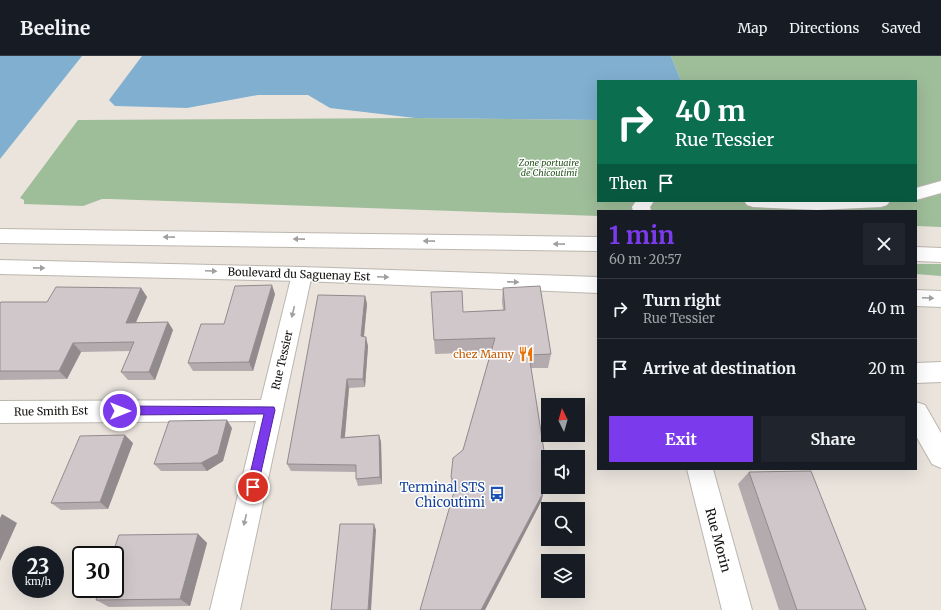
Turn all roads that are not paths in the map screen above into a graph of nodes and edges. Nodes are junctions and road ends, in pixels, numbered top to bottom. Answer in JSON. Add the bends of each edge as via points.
{"nodes":[{"id":1,"x":941,"y":187,"type":"edge"},
{"id":2,"x":917,"y":194,"type":"edge"},
{"id":3,"x":759,"y":202,"type":"edge"},
{"id":4,"x":870,"y":202,"type":"edge"},
{"id":5,"x":0,"y":236,"type":"edge"},
{"id":6,"x":597,"y":244,"type":"edge"},
{"id":7,"x":917,"y":254,"type":"edge"},
{"id":8,"x":941,"y":255,"type":"edge"},
{"id":9,"x":0,"y":267,"type":"edge"},
{"id":10,"x":302,"y":274,"type":"junction"},
{"id":11,"x":597,"y":285,"type":"edge"},
{"id":12,"x":917,"y":298,"type":"edge"},
{"id":13,"x":941,"y":298,"type":"edge"},
{"id":14,"x":941,"y":372,"type":"edge"},
{"id":15,"x":917,"y":373,"type":"edge"},
{"id":16,"x":270,"y":410,"type":"junction"},
{"id":17,"x":0,"y":412,"type":"edge"},
{"id":18,"x":917,"y":416,"type":"edge"},
{"id":19,"x":939,"y":450,"type":"edge"},
{"id":20,"x":700,"y":470,"type":"edge"},
{"id":21,"x":225,"y":610,"type":"edge"},
{"id":22,"x":737,"y":610,"type":"edge"}],
"edges":[{"from":1,"to":2,"type":"main road"},
{"from":3,"to":4,"type":"main road","via":[[839,205]]},
{"from":6,"to":5,"type":"main road","one_way":true},
{"from":7,"to":8,"type":"main road"},
{"from":9,"to":10,"type":"main road","name":"Boulevard du Saguenay Est","one_way":true},
{"from":10,"to":11,"type":"main road","name":"Boulevard du Saguenay Est","one_way":true},
{"from":10,"to":16,"type":"main road","name":"Rue Tessier","one_way":true},
{"from":12,"to":13,"type":"main road","one_way":true},
{"from":14,"to":15,"type":"main road"},
{"from":16,"to":17,"type":"main road","name":"Rue Smith Est"},
{"from":16,"to":21,"type":"main road","name":"Rue Tessier","one_way":true},
{"from":18,"to":19,"type":"main road"},
{"from":20,"to":22,"type":"main road","name":"Rue Morin"}]}
